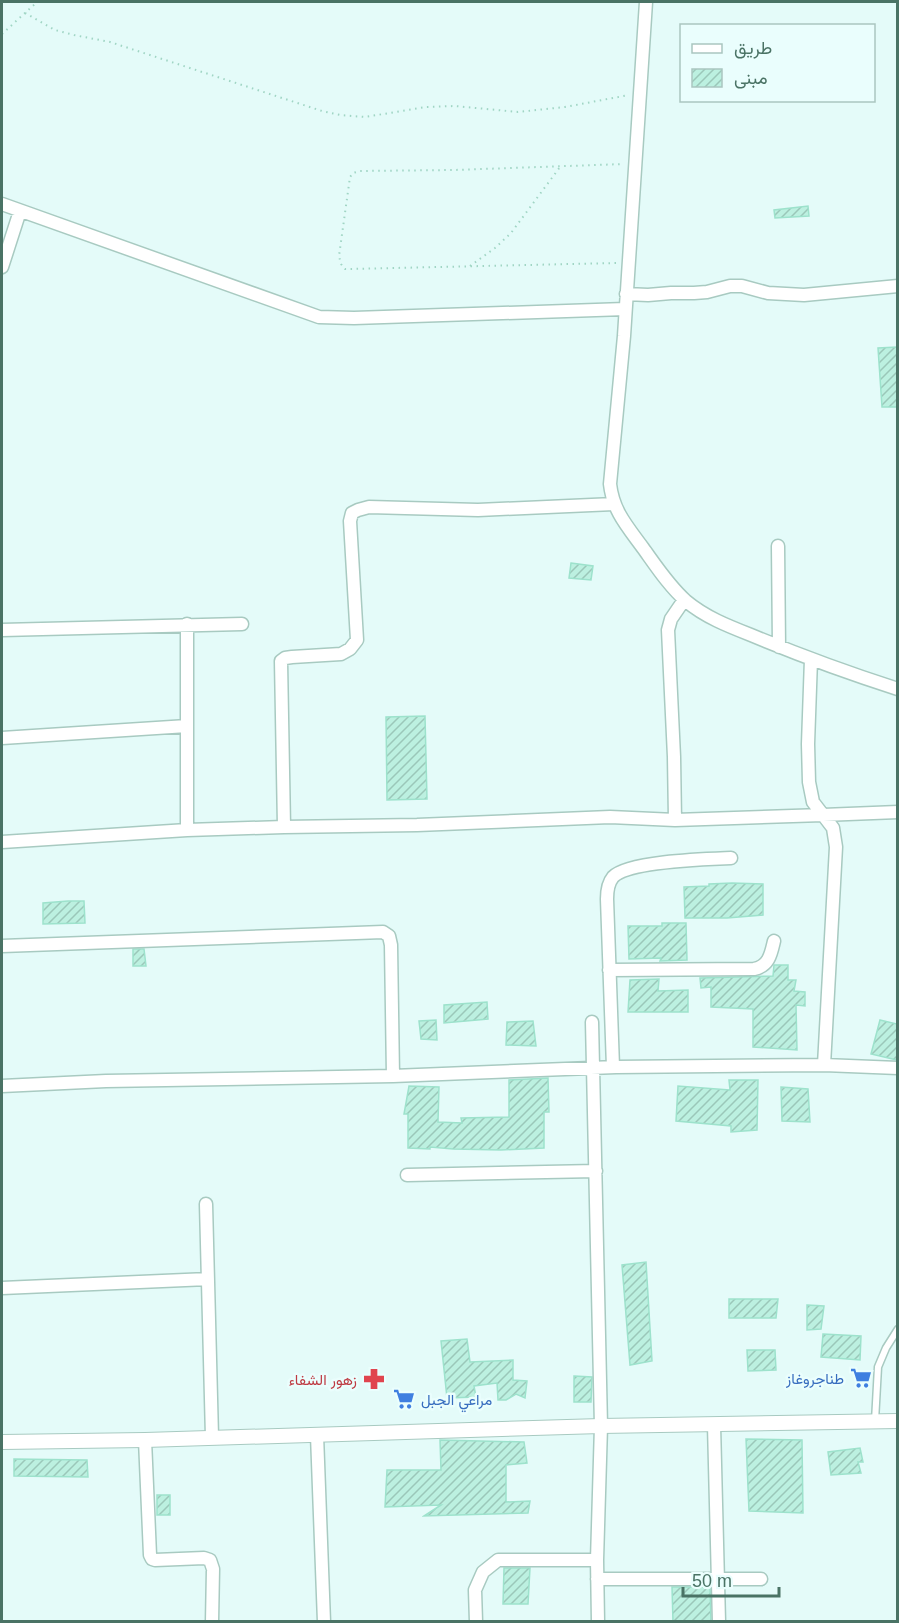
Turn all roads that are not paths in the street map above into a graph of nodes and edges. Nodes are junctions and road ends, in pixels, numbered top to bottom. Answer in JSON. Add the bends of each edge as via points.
{"nodes":[{"id":1,"x":646,"y":2,"type":"edge"},
{"id":2,"x":2,"y":204,"type":"edge"},
{"id":3,"x":20,"y":211,"type":"junction"},
{"id":4,"x":2,"y":267,"type":"edge"},
{"id":5,"x":897,"y":286,"type":"edge"},
{"id":6,"x":626,"y":294,"type":"junction"},
{"id":7,"x":625,"y":309,"type":"junction"},
{"id":8,"x":614,"y":504,"type":"junction"},
{"id":9,"x":778,"y":546,"type":"dead end"},
{"id":10,"x":684,"y":600,"type":"junction"},
{"id":11,"x":187,"y":624,"type":"junction"},
{"id":12,"x":242,"y":624,"type":"dead end"},
{"id":13,"x":2,"y":630,"type":"edge"},
{"id":14,"x":779,"y":647,"type":"junction"},
{"id":15,"x":811,"y":659,"type":"junction"},
{"id":16,"x":897,"y":689,"type":"edge"},
{"id":17,"x":187,"y":726,"type":"junction"},
{"id":18,"x":2,"y":738,"type":"edge"},
{"id":19,"x":897,"y":812,"type":"edge"},
{"id":20,"x":823,"y":815,"type":"junction"},
{"id":21,"x":675,"y":820,"type":"junction"},
{"id":22,"x":284,"y":827,"type":"junction"},
{"id":23,"x":187,"y":830,"type":"junction"},
{"id":24,"x":2,"y":842,"type":"edge"},
{"id":25,"x":731,"y":858,"type":"dead end"},
{"id":26,"x":774,"y":941,"type":"dead end"},
{"id":27,"x":2,"y":946,"type":"edge"},
{"id":28,"x":609,"y":970,"type":"junction"},
{"id":29,"x":592,"y":1022,"type":"dead end"},
{"id":30,"x":824,"y":1065,"type":"junction"},
{"id":31,"x":594,"y":1067,"type":"junction"},
{"id":32,"x":613,"y":1067,"type":"junction"},
{"id":33,"x":897,"y":1068,"type":"edge"},
{"id":34,"x":393,"y":1076,"type":"junction"},
{"id":35,"x":2,"y":1086,"type":"edge"},
{"id":36,"x":596,"y":1171,"type":"junction"},
{"id":37,"x":407,"y":1175,"type":"dead end"},
{"id":38,"x":206,"y":1203,"type":"dead end"},
{"id":39,"x":208,"y":1279,"type":"junction"},
{"id":40,"x":2,"y":1288,"type":"edge"},
{"id":41,"x":897,"y":1329,"type":"edge"},
{"id":42,"x":875,"y":1421,"type":"junction"},
{"id":43,"x":897,"y":1421,"type":"edge"},
{"id":44,"x":714,"y":1425,"type":"junction"},
{"id":45,"x":601,"y":1426,"type":"junction"},
{"id":46,"x":317,"y":1435,"type":"junction"},
{"id":47,"x":212,"y":1437,"type":"junction"},
{"id":48,"x":144,"y":1440,"type":"junction"},
{"id":49,"x":2,"y":1442,"type":"edge"},
{"id":50,"x":597,"y":1560,"type":"junction"},
{"id":51,"x":718,"y":1578,"type":"junction"},
{"id":52,"x":597,"y":1579,"type":"junction"},
{"id":53,"x":761,"y":1579,"type":"dead end"},
{"id":54,"x":212,"y":1622,"type":"edge"},
{"id":55,"x":324,"y":1622,"type":"edge"},
{"id":56,"x":476,"y":1622,"type":"edge"},
{"id":57,"x":598,"y":1622,"type":"edge"},
{"id":58,"x":719,"y":1622,"type":"edge"}],
"edges":[{"from":1,"to":6,"type":"street"},
{"from":2,"to":3,"type":"street"},
{"from":3,"to":4,"type":"street"},
{"from":3,"to":7,"type":"street","via":[[319,317]]},
{"from":5,"to":6,"type":"street","via":[[804,295],[768,293],[742,286],[694,293]]},
{"from":6,"to":7,"type":"street"},
{"from":7,"to":8,"type":"street","via":[[610,473]]},
{"from":8,"to":10,"type":"street","via":[[621,519]]},
{"from":8,"to":22,"type":"street","via":[[478,510],[369,507],[352,513],[357,640],[341,654],[282,661]]},
{"from":9,"to":14,"type":"street"},
{"from":10,"to":14,"type":"street","via":[[717,621]]},
{"from":10,"to":21,"type":"street","via":[[668,630]]},
{"from":11,"to":12,"type":"street"},
{"from":11,"to":13,"type":"street"},
{"from":11,"to":17,"type":"street"},
{"from":14,"to":15,"type":"street"},
{"from":15,"to":16,"type":"street"},
{"from":15,"to":20,"type":"street","via":[[809,782],[813,802]]},
{"from":17,"to":18,"type":"street"},
{"from":17,"to":23,"type":"street"},
{"from":19,"to":20,"type":"street"},
{"from":20,"to":21,"type":"street"},
{"from":20,"to":30,"type":"street","via":[[833,828],[836,847]]},
{"from":21,"to":22,"type":"street","via":[[610,817]]},
{"from":22,"to":23,"type":"street"},
{"from":23,"to":24,"type":"street"},
{"from":25,"to":28,"type":"street","via":[[654,864],[620,872],[612,878],[607,898]]},
{"from":26,"to":28,"type":"street","via":[[767,963],[754,969]]},
{"from":27,"to":34,"type":"street","via":[[382,932],[389,936],[391,945]]},
{"from":28,"to":32,"type":"street"},
{"from":29,"to":31,"type":"street"},
{"from":30,"to":32,"type":"street"},
{"from":30,"to":33,"type":"street"},
{"from":31,"to":32,"type":"street"},
{"from":31,"to":34,"type":"street"},
{"from":31,"to":36,"type":"street"},
{"from":34,"to":35,"type":"street"},
{"from":36,"to":37,"type":"street"},
{"from":36,"to":45,"type":"street"},
{"from":38,"to":39,"type":"street"},
{"from":39,"to":40,"type":"street"},
{"from":39,"to":47,"type":"street"},
{"from":41,"to":42,"type":"lane","via":[[878,1367]]},
{"from":42,"to":43,"type":"street"},
{"from":42,"to":44,"type":"street"},
{"from":44,"to":45,"type":"street"},
{"from":44,"to":51,"type":"street"},
{"from":45,"to":46,"type":"street"},
{"from":45,"to":50,"type":"street"},
{"from":46,"to":47,"type":"street"},
{"from":46,"to":55,"type":"street"},
{"from":47,"to":48,"type":"street"},
{"from":48,"to":49,"type":"street"},
{"from":48,"to":54,"type":"street","via":[[150,1555],[155,1560],[210,1560]]},
{"from":50,"to":52,"type":"street"},
{"from":50,"to":56,"type":"street","via":[[498,1560],[483,1572],[475,1590]]},
{"from":51,"to":52,"type":"street"},
{"from":51,"to":53,"type":"street"},
{"from":51,"to":58,"type":"street"},
{"from":52,"to":57,"type":"street"}]}
